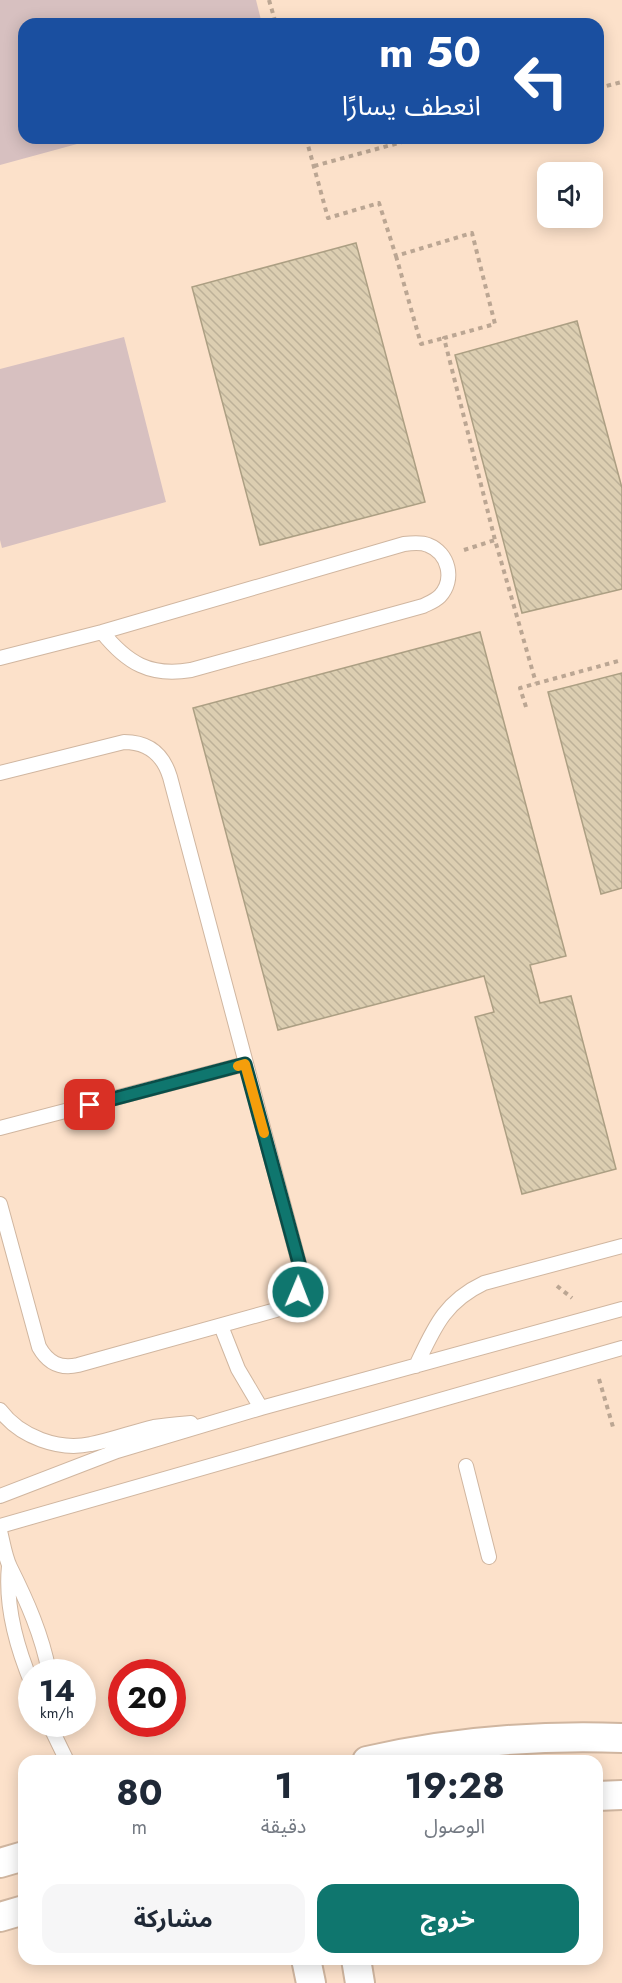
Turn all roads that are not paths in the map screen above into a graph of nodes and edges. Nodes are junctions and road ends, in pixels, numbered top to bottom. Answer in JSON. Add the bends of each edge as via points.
{"nodes":[{"id":1,"x":102,"y":632,"type":"junction"},
{"id":2,"x":0,"y":658,"type":"edge"},
{"id":3,"x":0,"y":773,"type":"edge"},
{"id":4,"x":245,"y":1064,"type":"junction"},
{"id":5,"x":0,"y":1128,"type":"edge"},
{"id":6,"x":0,"y":1204,"type":"edge"},
{"id":7,"x":622,"y":1246,"type":"edge"},
{"id":8,"x":622,"y":1310,"type":"edge"},
{"id":9,"x":221,"y":1326,"type":"junction"},
{"id":10,"x":622,"y":1348,"type":"edge"},
{"id":11,"x":416,"y":1366,"type":"junction"},
{"id":12,"x":261,"y":1408,"type":"junction"},
{"id":13,"x":0,"y":1410,"type":"edge"},
{"id":14,"x":211,"y":1423,"type":"junction"},
{"id":15,"x":466,"y":1466,"type":"dead end"},
{"id":16,"x":0,"y":1496,"type":"edge"},
{"id":17,"x":0,"y":1526,"type":"edge"},
{"id":18,"x":0,"y":1531,"type":"edge"},
{"id":19,"x":489,"y":1557,"type":"dead end"},
{"id":20,"x":9,"y":1566,"type":"junction"},
{"id":21,"x":24,"y":1659,"type":"edge"},
{"id":22,"x":45,"y":1659,"type":"edge"},
{"id":23,"x":58,"y":1738,"type":"edge"},
{"id":24,"x":622,"y":1738,"type":"edge"},
{"id":25,"x":65,"y":1755,"type":"edge"},
{"id":26,"x":398,"y":1755,"type":"edge"},
{"id":27,"x":622,"y":1795,"type":"edge"},
{"id":28,"x":603,"y":1796,"type":"edge"},
{"id":29,"x":18,"y":1858,"type":"edge"},
{"id":30,"x":0,"y":1863,"type":"edge"},
{"id":31,"x":18,"y":1912,"type":"edge"},
{"id":32,"x":0,"y":1917,"type":"edge"},
{"id":33,"x":307,"y":1965,"type":"edge"},
{"id":34,"x":357,"y":1965,"type":"edge"},
{"id":35,"x":311,"y":1983,"type":"edge"},
{"id":36,"x":360,"y":1983,"type":"edge"}],
"edges":[{"from":1,"to":1,"type":"lane","via":[[123,655],[148,669],[177,673],[432,602],[446,587],[448,567],[436,549],[426,544],[404,544]]},
{"from":1,"to":2,"type":"lane"},
{"from":3,"to":4,"type":"lane","via":[[124,742],[145,745],[162,758]]},
{"from":4,"to":5,"type":"lane"},
{"from":4,"to":9,"type":"lane","via":[[299,1263],[301,1283],[286,1307]]},
{"from":6,"to":9,"type":"lane","via":[[36,1339],[51,1362],[69,1367]]},
{"from":7,"to":11,"type":"lane","via":[[469,1290],[444,1312]]},
{"from":8,"to":11,"type":"lane"},
{"from":9,"to":12,"type":"lane","via":[[237,1369]]},
{"from":10,"to":17,"type":"lane"},
{"from":11,"to":12,"type":"lane"},
{"from":12,"to":14,"type":"lane"},
{"from":13,"to":14,"type":"lane","via":[[16,1427],[33,1437],[70,1446],[89,1445],[154,1427]]},
{"from":14,"to":16,"type":"lane","via":[[117,1451]]},
{"from":15,"to":19,"type":"lane"},
{"from":18,"to":20,"type":"lane"},
{"from":20,"to":21,"type":"lane","via":[[14,1627]]},
{"from":20,"to":22,"type":"lane","via":[[35,1622]]},
{"from":23,"to":25,"type":"lane"},
{"from":24,"to":26,"type":"street","via":[[489,1742]]},
{"from":27,"to":28,"type":"street"},
{"from":29,"to":30,"type":"street"},
{"from":31,"to":32,"type":"street"},
{"from":33,"to":35,"type":"street"},
{"from":34,"to":36,"type":"street"}]}
